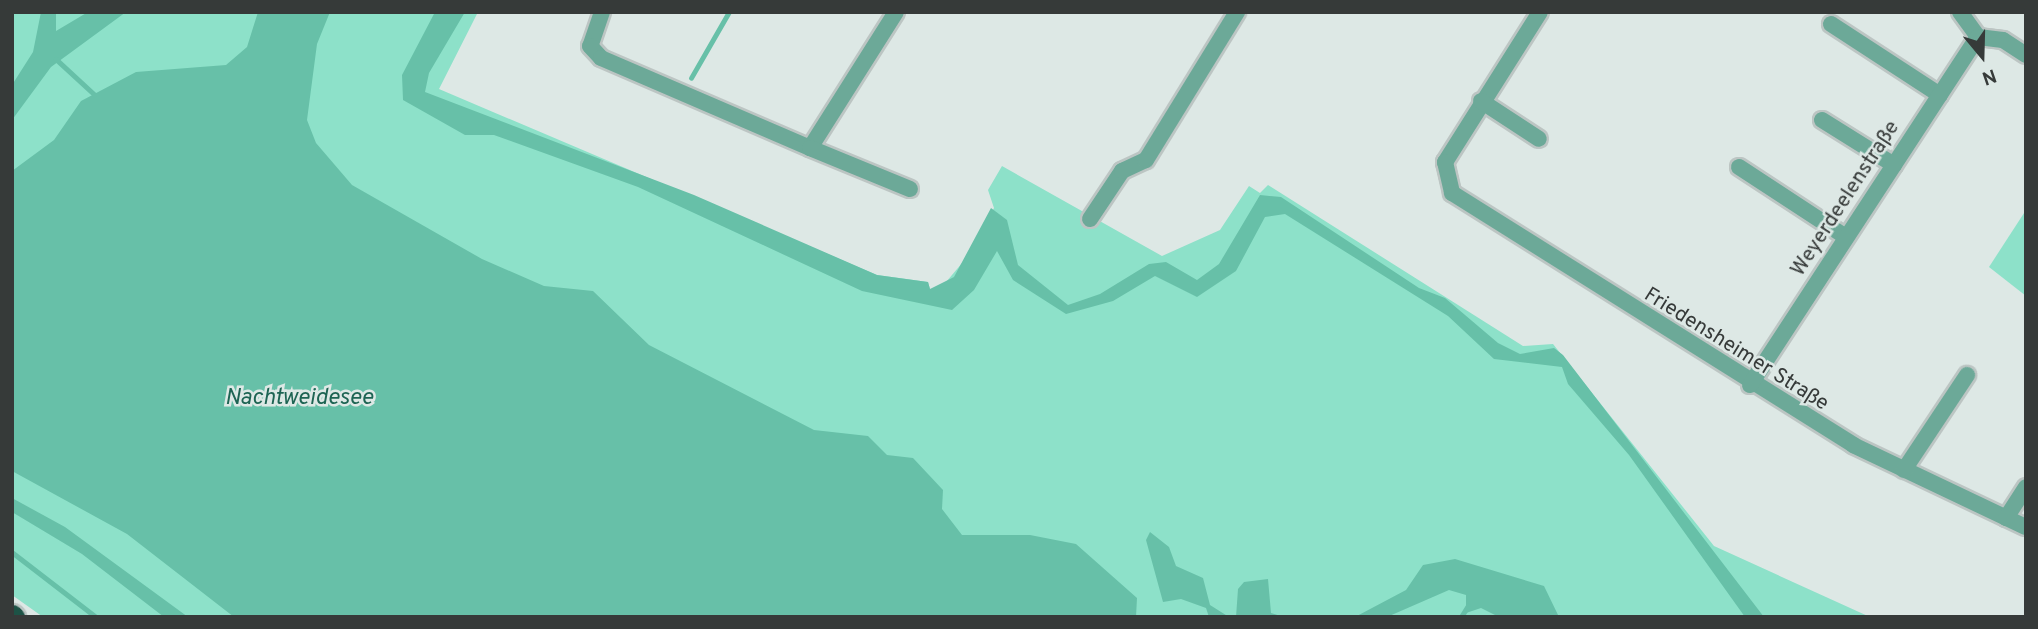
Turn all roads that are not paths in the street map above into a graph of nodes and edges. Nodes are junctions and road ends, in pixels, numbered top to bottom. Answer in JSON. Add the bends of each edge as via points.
{"nodes":[{"id":1,"x":602,"y":12,"type":"edge"},
{"id":2,"x":896,"y":12,"type":"edge"},
{"id":3,"x":1237,"y":12,"type":"edge"},
{"id":4,"x":1540,"y":12,"type":"edge"},
{"id":5,"x":1960,"y":12,"type":"edge"},
{"id":6,"x":1830,"y":24,"type":"dead end"},
{"id":7,"x":1978,"y":37,"type":"junction"},
{"id":8,"x":2026,"y":55,"type":"edge"},
{"id":9,"x":1940,"y":95,"type":"junction"},
{"id":10,"x":1481,"y":101,"type":"junction"},
{"id":11,"x":1822,"y":120,"type":"dead end"},
{"id":12,"x":1539,"y":139,"type":"dead end"},
{"id":13,"x":810,"y":148,"type":"junction"},
{"id":14,"x":1894,"y":165,"type":"junction"},
{"id":15,"x":1739,"y":167,"type":"dead end"},
{"id":16,"x":910,"y":189,"type":"dead end"},
{"id":17,"x":1090,"y":219,"type":"dead end"},
{"id":18,"x":1846,"y":237,"type":"junction"},
{"id":19,"x":1966,"y":375,"type":"dead end"},
{"id":20,"x":1750,"y":385,"type":"junction"},
{"id":21,"x":1904,"y":470,"type":"junction"},
{"id":22,"x":2026,"y":487,"type":"edge"},
{"id":23,"x":2006,"y":518,"type":"junction"},
{"id":24,"x":2026,"y":527,"type":"edge"}],
"edges":[{"from":1,"to":13,"type":"street","via":[[590,46],[601,58]]},
{"from":2,"to":13,"type":"street"},
{"from":3,"to":17,"type":"street","via":[[1146,160],[1122,171]]},
{"from":4,"to":10,"type":"street"},
{"from":5,"to":7,"type":"street"},
{"from":6,"to":9,"type":"street"},
{"from":7,"to":8,"type":"street","via":[[2003,40]]},
{"from":7,"to":9,"type":"street","name":"Weyerdeelenstraße"},
{"from":9,"to":14,"type":"street","name":"Weyerdeelenstraße"},
{"from":10,"to":12,"type":"street"},
{"from":10,"to":20,"type":"street","name":"Friedensheimer Straße","via":[[1445,162],[1445,178],[1461,200]]},
{"from":11,"to":14,"type":"street"},
{"from":13,"to":16,"type":"street"},
{"from":14,"to":18,"type":"street","name":"Weyerdeelenstraße"},
{"from":15,"to":18,"type":"street"},
{"from":18,"to":20,"type":"street","name":"Weyerdeelenstraße"},
{"from":19,"to":21,"type":"street"},
{"from":20,"to":21,"type":"street","name":"Friedensheimer Straße"},
{"from":21,"to":23,"type":"street","name":"Friedensheimer Straße"},
{"from":22,"to":23,"type":"street"},
{"from":23,"to":24,"type":"street","name":"Friedensheimer Straße"}]}
